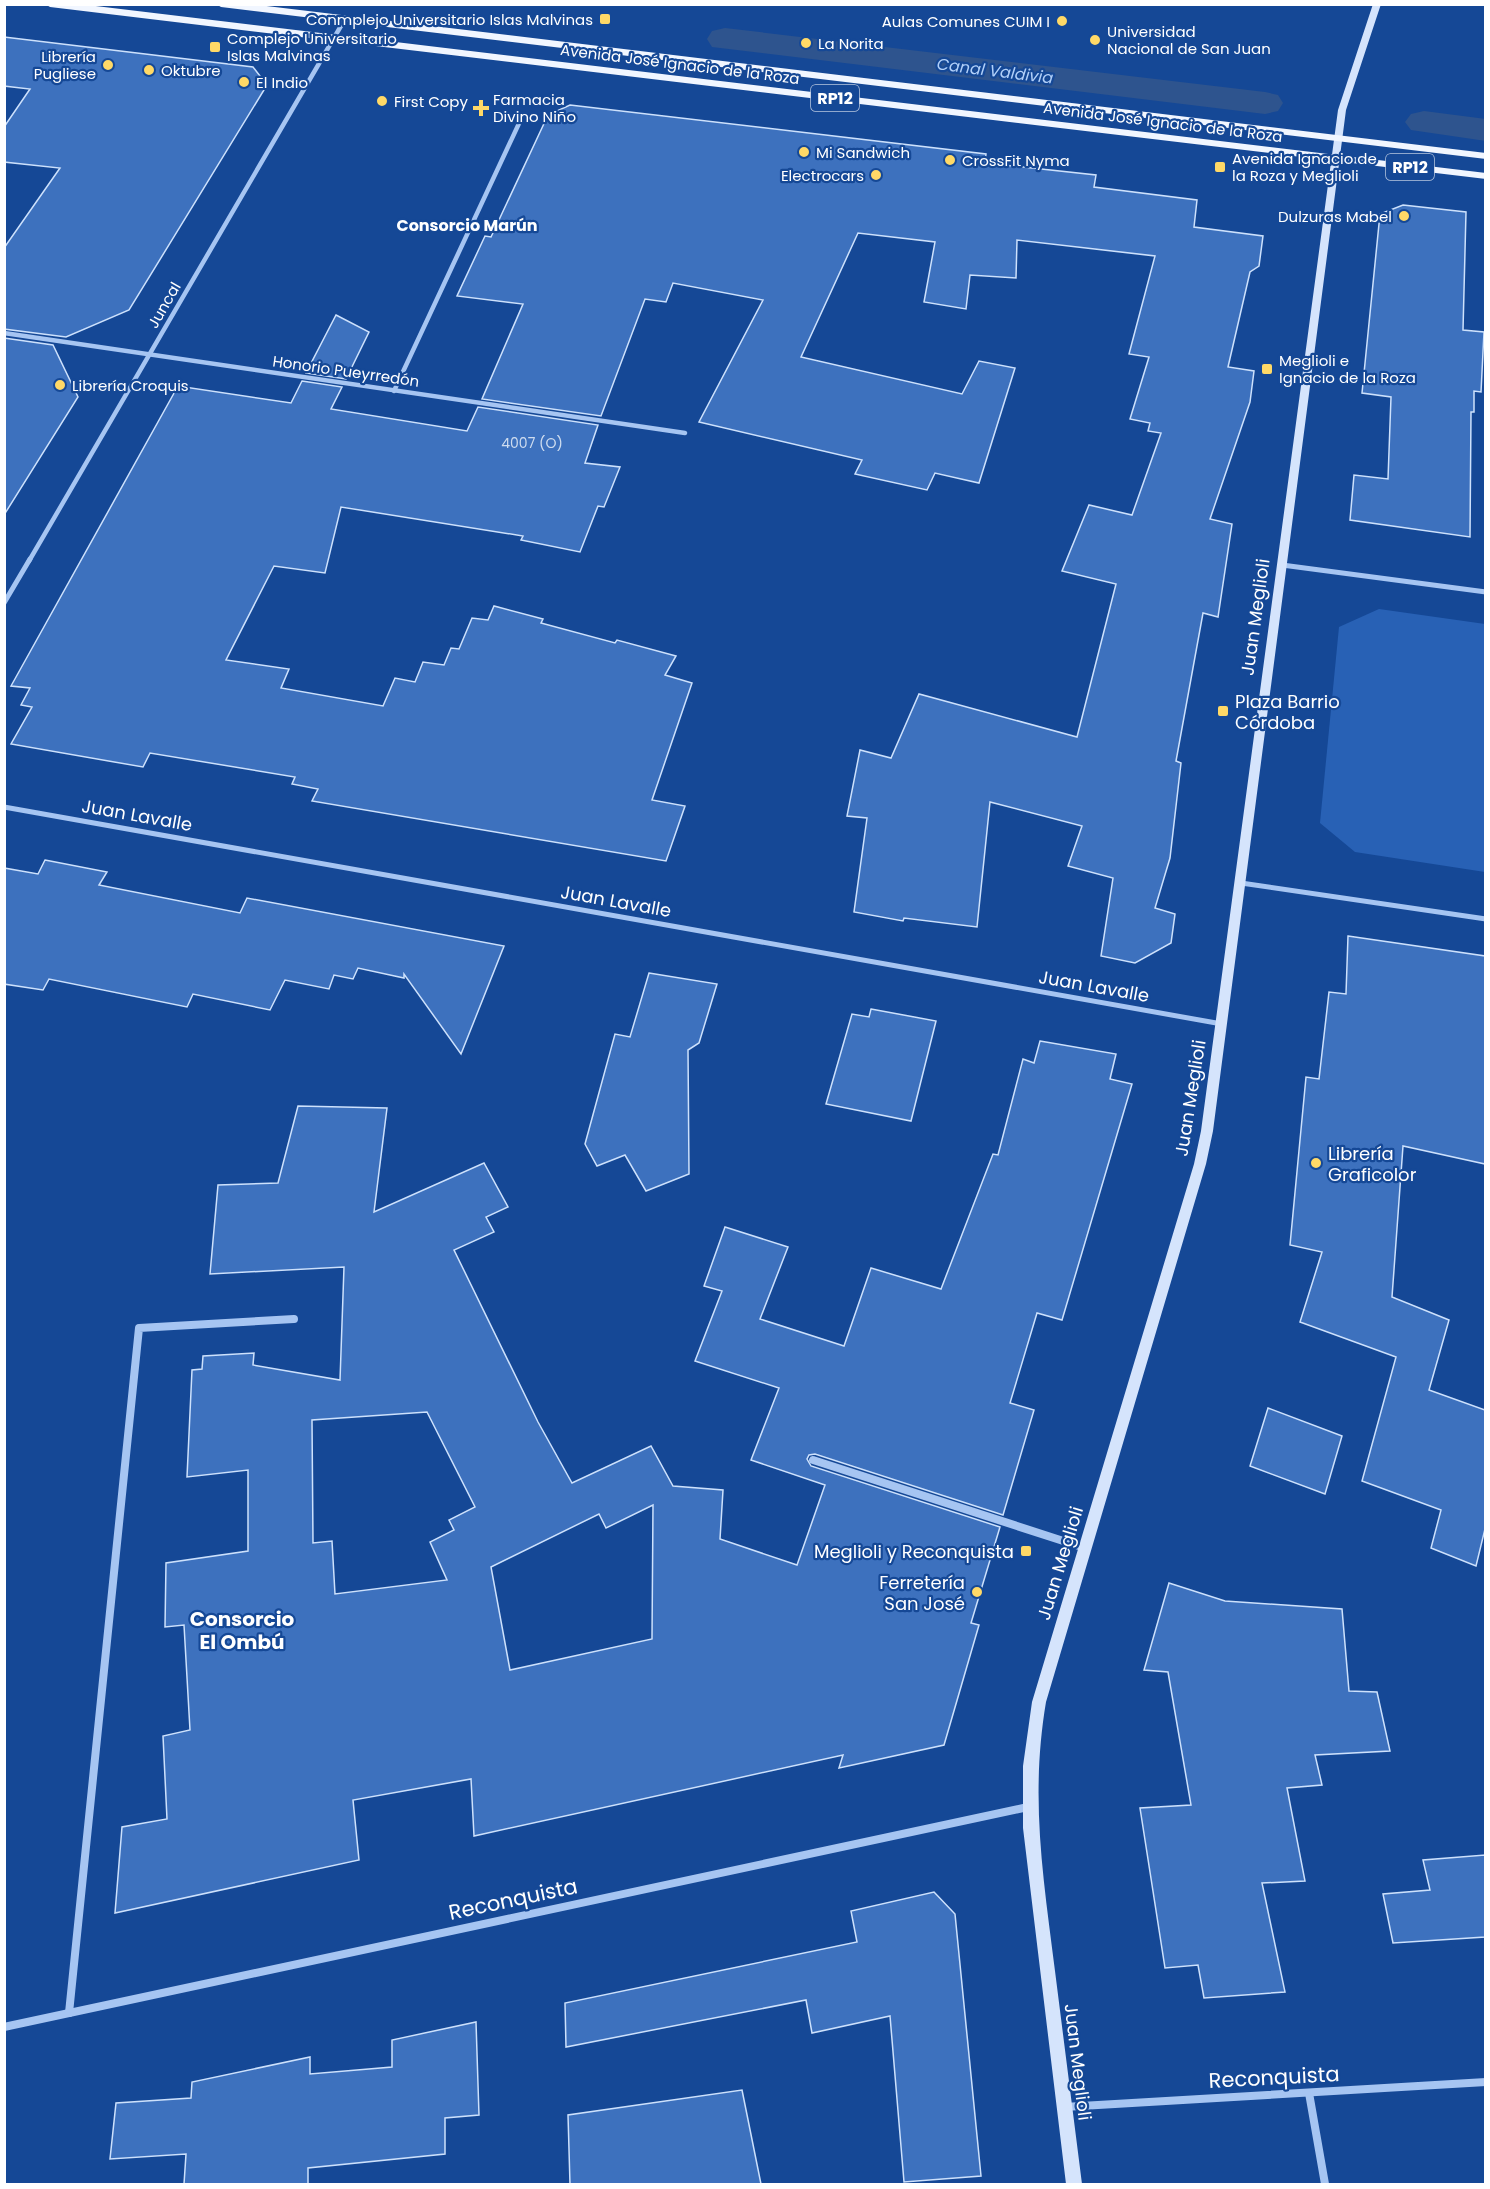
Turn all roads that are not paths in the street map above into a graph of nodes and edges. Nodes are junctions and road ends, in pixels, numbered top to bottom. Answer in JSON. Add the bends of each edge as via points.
{"nodes":[{"id":1,"x":50,"y":4,"type":"edge"},
{"id":2,"x":221,"y":4,"type":"edge"},
{"id":3,"x":1377,"y":4,"type":"edge"},
{"id":4,"x":345,"y":19,"type":"junction"},
{"id":5,"x":334,"y":39,"type":"junction"},
{"id":6,"x":522,"y":117,"type":"dead end"},
{"id":7,"x":1338,"y":138,"type":"junction"},
{"id":8,"x":1485,"y":156,"type":"edge"},
{"id":9,"x":1335,"y":158,"type":"junction"},
{"id":10,"x":1485,"y":176,"type":"edge"},
{"id":11,"x":4,"y":333,"type":"edge"},
{"id":12,"x":149,"y":355,"type":"junction"},
{"id":13,"x":394,"y":391,"type":"junction"},
{"id":14,"x":685,"y":433,"type":"dead end"},
{"id":15,"x":1282,"y":565,"type":"junction"},
{"id":16,"x":1485,"y":592,"type":"edge"},
{"id":17,"x":4,"y":603,"type":"edge"},
{"id":18,"x":4,"y":807,"type":"edge"},
{"id":19,"x":1241,"y":883,"type":"junction"},
{"id":20,"x":1485,"y":919,"type":"edge"},
{"id":21,"x":1222,"y":1024,"type":"junction"},
{"id":22,"x":294,"y":1319,"type":"dead end"},
{"id":23,"x":813,"y":1460,"type":"dead end"},
{"id":24,"x":1085,"y":1548,"type":"junction"},
{"id":25,"x":1029,"y":1807,"type":"junction"},
{"id":26,"x":69,"y":2013,"type":"junction"},
{"id":27,"x":4,"y":2027,"type":"edge"},
{"id":28,"x":1485,"y":2082,"type":"edge"},
{"id":29,"x":1309,"y":2093,"type":"junction"},
{"id":30,"x":1064,"y":2107,"type":"junction"},
{"id":31,"x":1074,"y":2184,"type":"edge"},
{"id":32,"x":1325,"y":2184,"type":"edge"}],
"edges":[{"from":1,"to":5,"type":"main road","name":"Avenida José Ignacio de la Roza","number":"RP12"},
{"from":2,"to":4,"type":"main road","name":"Avenida José Ignacio de la Roza","number":"RP12"},
{"from":3,"to":7,"type":"main road","name":"Juan Meglioli","via":[[1342,110]]},
{"from":4,"to":5,"type":"street","name":"Juncal"},
{"from":4,"to":7,"type":"main road","name":"Avenida José Ignacio de la Roza","number":"RP12"},
{"from":5,"to":9,"type":"main road","name":"Avenida José Ignacio de la Roza","number":"RP12"},
{"from":5,"to":12,"type":"street","name":"Juncal"},
{"from":6,"to":13,"type":"street"},
{"from":7,"to":8,"type":"main road","name":"Avenida José Ignacio de la Roza","number":"RP12"},
{"from":7,"to":9,"type":"main road","name":"Juan Meglioli"},
{"from":9,"to":10,"type":"main road","name":"Avenida José Ignacio de la Roza","number":"RP12"},
{"from":9,"to":15,"type":"main road","name":"Juan Meglioli"},
{"from":11,"to":12,"type":"street","name":"Honorio Pueyrredón"},
{"from":12,"to":13,"type":"street","name":"Honorio Pueyrredón"},
{"from":12,"to":17,"type":"street","name":"Juncal"},
{"from":13,"to":14,"type":"street","name":"Honorio Pueyrredón"},
{"from":15,"to":16,"type":"street"},
{"from":15,"to":19,"type":"main road","name":"Juan Meglioli"},
{"from":18,"to":21,"type":"street","name":"Juan Lavalle"},
{"from":19,"to":20,"type":"street"},
{"from":19,"to":21,"type":"main road","name":"Juan Meglioli"},
{"from":21,"to":24,"type":"main road","name":"Juan Meglioli","via":[[1200,1164]]},
{"from":22,"to":26,"type":"street","via":[[139,1328]]},
{"from":23,"to":24,"type":"street"},
{"from":24,"to":25,"type":"main road","name":"Juan Meglioli","via":[[1039,1702],[1029,1762]]},
{"from":25,"to":26,"type":"street","name":"Reconquista"},
{"from":25,"to":30,"type":"main road","name":"Juan Meglioli"},
{"from":26,"to":27,"type":"street","name":"Reconquista"},
{"from":28,"to":29,"type":"street","name":"Reconquista"},
{"from":29,"to":30,"type":"street","name":"Reconquista"},
{"from":29,"to":32,"type":"street"},
{"from":30,"to":31,"type":"main road","name":"Juan Meglioli"}]}
